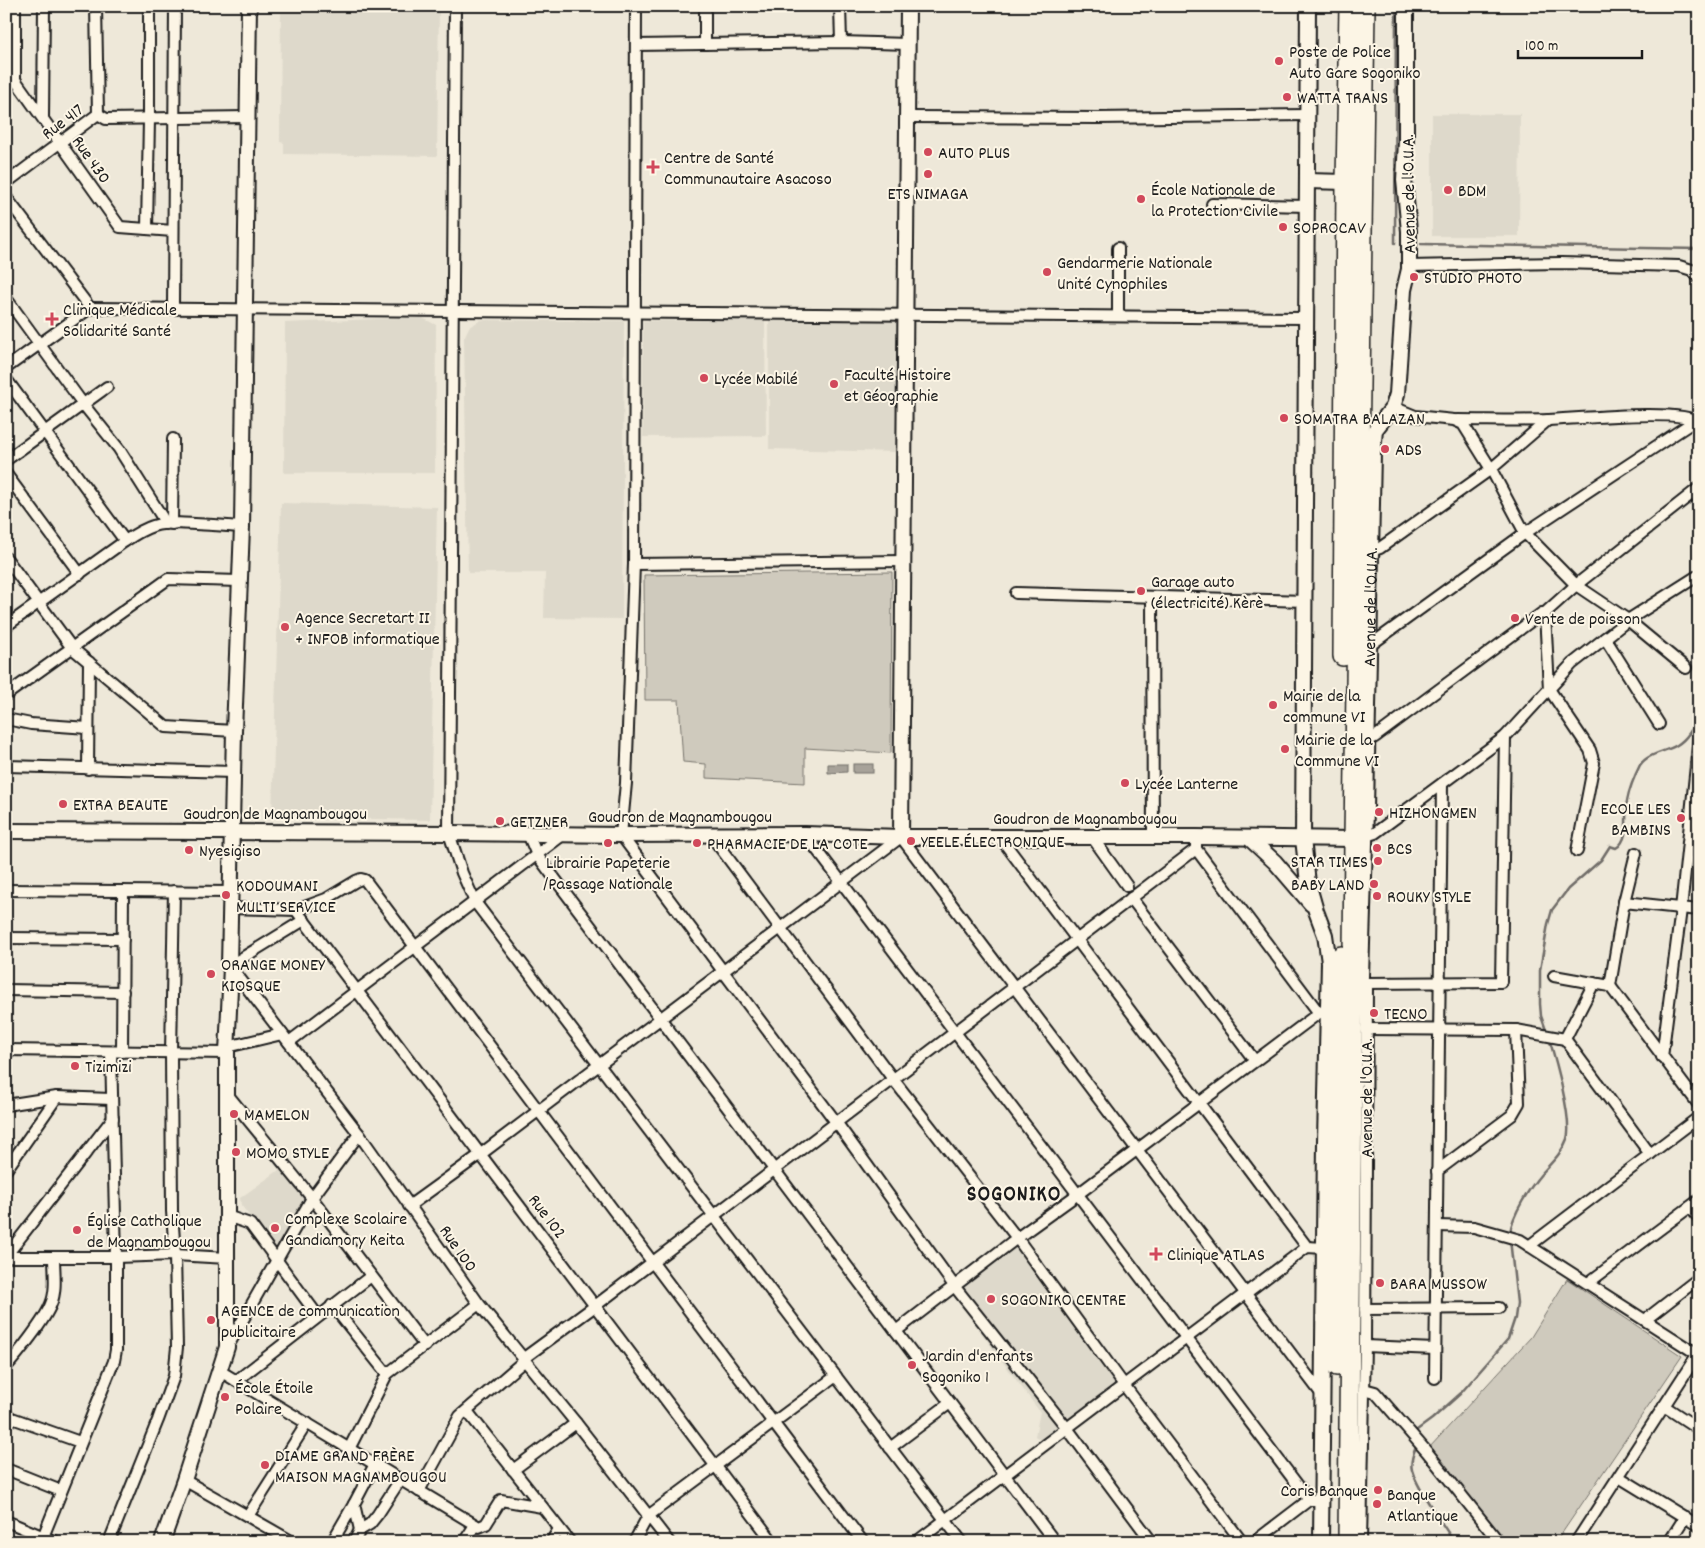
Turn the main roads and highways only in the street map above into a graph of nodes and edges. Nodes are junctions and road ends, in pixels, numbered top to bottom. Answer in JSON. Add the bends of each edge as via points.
{"nodes":[{"id":1,"x":1349,"y":6,"type":"edge"},
{"id":2,"x":1365,"y":6,"type":"edge"},
{"id":3,"x":1354,"y":838,"type":"junction"},
{"id":4,"x":1335,"y":1011,"type":"junction"},
{"id":5,"x":1336,"y":1542,"type":"edge"},
{"id":6,"x":1348,"y":1542,"type":"edge"}],
"edges":[{"from":1,"to":3,"type":"highway","name":"Avenue de l'O.U.A.","via":[[1346,182]]},
{"from":2,"to":3,"type":"highway","name":"Avenue de l'O.U.A."},
{"from":3,"to":4,"type":"highway","name":"Avenue de l'O.U.A."},
{"from":4,"to":5,"type":"highway","name":"Avenue de l'O.U.A."},
{"from":4,"to":6,"type":"highway","name":"Avenue de l'O.U.A."}]}
